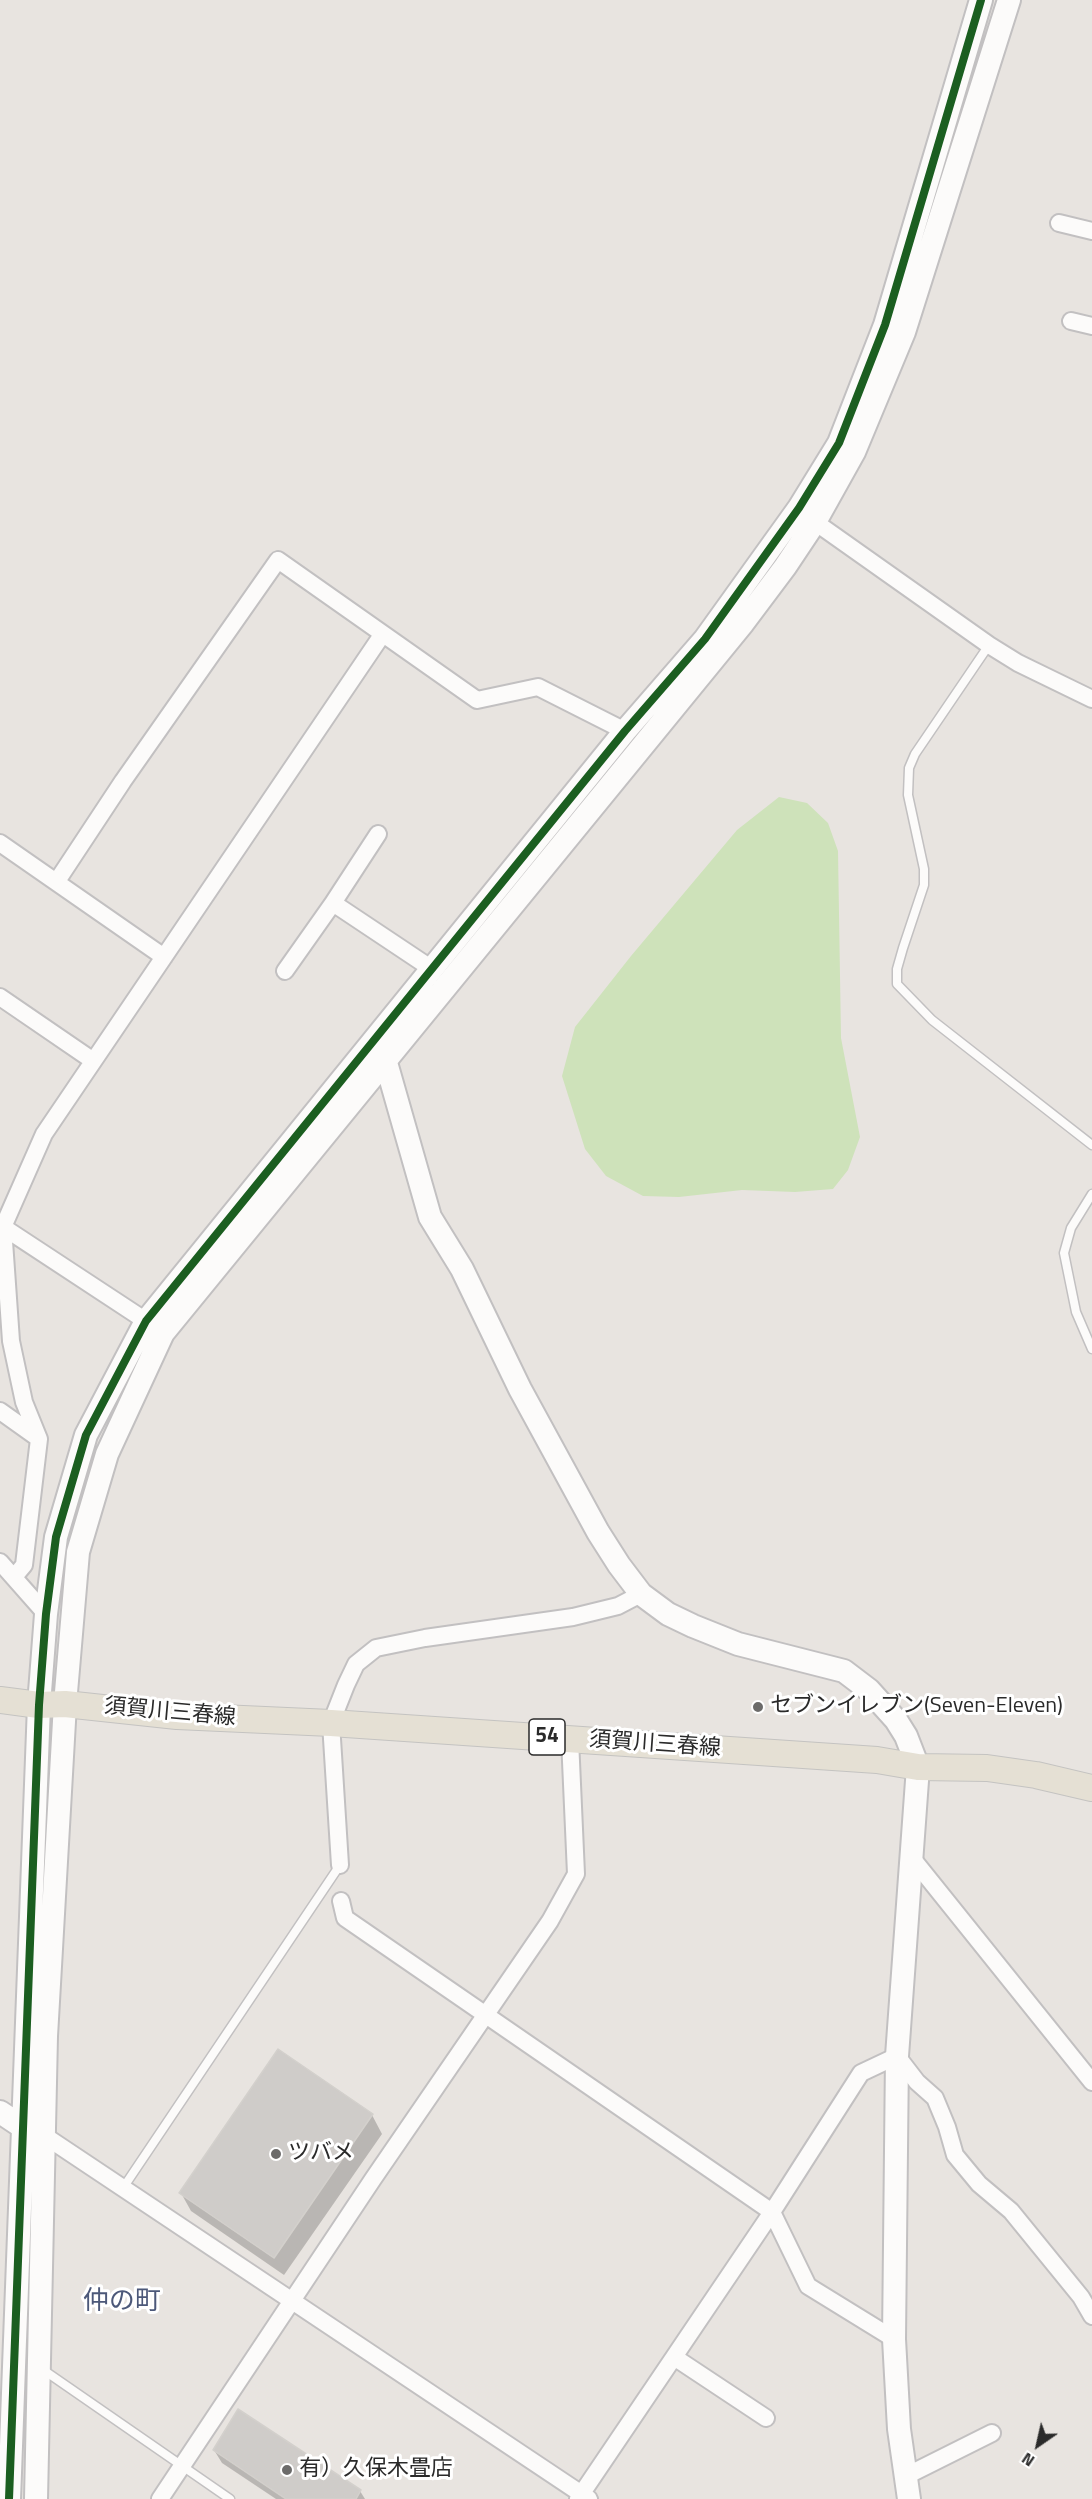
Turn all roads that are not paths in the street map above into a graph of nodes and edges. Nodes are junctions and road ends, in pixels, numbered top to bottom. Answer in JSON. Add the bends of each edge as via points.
{"nodes":[{"id":1,"x":981,"y":0,"type":"edge"},
{"id":2,"x":1009,"y":0,"type":"edge"},
{"id":3,"x":1059,"y":223,"type":"dead end"},
{"id":4,"x":1092,"y":231,"type":"edge"},
{"id":5,"x":1071,"y":321,"type":"dead end"},
{"id":6,"x":1092,"y":326,"type":"edge"},
{"id":7,"x":814,"y":522,"type":"junction"},
{"id":8,"x":382,"y":635,"type":"junction"},
{"id":9,"x":989,"y":645,"type":"junction"},
{"id":10,"x":1092,"y":699,"type":"edge"},
{"id":11,"x":625,"y":731,"type":"junction"},
{"id":12,"x":378,"y":834,"type":"dead end"},
{"id":13,"x":0,"y":843,"type":"edge"},
{"id":14,"x":57,"y":881,"type":"junction"},
{"id":15,"x":333,"y":903,"type":"junction"},
{"id":16,"x":164,"y":957,"type":"junction"},
{"id":17,"x":432,"y":969,"type":"junction"},
{"id":18,"x":285,"y":971,"type":"dead end"},
{"id":19,"x":0,"y":997,"type":"edge"},
{"id":20,"x":378,"y":1051,"type":"junction"},
{"id":21,"x":92,"y":1060,"type":"junction"},
{"id":22,"x":1092,"y":1145,"type":"edge"},
{"id":23,"x":1092,"y":1194,"type":"edge"},
{"id":24,"x":3,"y":1227,"type":"junction"},
{"id":25,"x":146,"y":1321,"type":"junction"},
{"id":26,"x":1092,"y":1349,"type":"edge"},
{"id":27,"x":0,"y":1411,"type":"edge"},
{"id":28,"x":39,"y":1439,"type":"junction"},
{"id":29,"x":0,"y":1562,"type":"edge"},
{"id":30,"x":14,"y":1576,"type":"junction"},
{"id":31,"x":641,"y":1594,"type":"junction"},
{"id":32,"x":46,"y":1614,"type":"junction"},
{"id":33,"x":0,"y":1700,"type":"edge"},
{"id":34,"x":65,"y":1704,"type":"junction"},
{"id":35,"x":39,"y":1705,"type":"junction"},
{"id":36,"x":331,"y":1723,"type":"junction"},
{"id":37,"x":570,"y":1739,"type":"junction"},
{"id":38,"x":918,"y":1767,"type":"junction"},
{"id":39,"x":1092,"y":1788,"type":"edge"},
{"id":40,"x":912,"y":1858,"type":"junction"},
{"id":41,"x":340,"y":1865,"type":"joint"},
{"id":42,"x":341,"y":1901,"type":"dead end"},
{"id":43,"x":486,"y":2013,"type":"junction"},
{"id":44,"x":897,"y":2056,"type":"junction"},
{"id":45,"x":1092,"y":2082,"type":"edge"},
{"id":46,"x":0,"y":2112,"type":"edge"},
{"id":47,"x":24,"y":2128,"type":"junction"},
{"id":48,"x":45,"y":2136,"type":"junction"},
{"id":49,"x":123,"y":2188,"type":"junction"},
{"id":50,"x":772,"y":2212,"type":"junction"},
{"id":51,"x":292,"y":2301,"type":"junction"},
{"id":52,"x":1092,"y":2316,"type":"edge"},
{"id":53,"x":894,"y":2339,"type":"junction"},
{"id":54,"x":674,"y":2357,"type":"junction"},
{"id":55,"x":39,"y":2367,"type":"junction"},
{"id":56,"x":766,"y":2418,"type":"dead end"},
{"id":57,"x":992,"y":2433,"type":"dead end"},
{"id":58,"x":181,"y":2467,"type":"junction"},
{"id":59,"x":906,"y":2476,"type":"junction"},
{"id":60,"x":216,"y":2490,"type":"junction"},
{"id":61,"x":583,"y":2497,"type":"edge"},
{"id":62,"x":9,"y":2499,"type":"edge"},
{"id":63,"x":36,"y":2499,"type":"edge"},
{"id":64,"x":160,"y":2499,"type":"edge"},
{"id":65,"x":210,"y":2499,"type":"edge"},
{"id":66,"x":230,"y":2499,"type":"edge"},
{"id":67,"x":909,"y":2499,"type":"edge"}],
"edges":[{"from":1,"to":11,"type":"street","via":[[885,325],[838,443],[799,508],[705,639]]},
{"from":2,"to":7,"type":"street","via":[[904,332],[854,452]]},
{"from":3,"to":4,"type":"street"},
{"from":5,"to":6,"type":"street"},
{"from":7,"to":9,"type":"street"},
{"from":7,"to":20,"type":"street","via":[[743,622]]},
{"from":8,"to":11,"type":"street","via":[[477,700],[538,687]]},
{"from":8,"to":14,"type":"street","via":[[278,560]]},
{"from":8,"to":16,"type":"street"},
{"from":9,"to":10,"type":"street"},
{"from":9,"to":22,"type":"lane","via":[[909,768],[908,795],[924,885],[897,969],[897,984],[932,1020]]},
{"from":11,"to":17,"type":"street"},
{"from":12,"to":15,"type":"street"},
{"from":13,"to":14,"type":"street"},
{"from":14,"to":16,"type":"street"},
{"from":15,"to":17,"type":"street"},
{"from":15,"to":18,"type":"street"},
{"from":16,"to":21,"type":"street"},
{"from":17,"to":20,"type":"street"},
{"from":19,"to":21,"type":"street"},
{"from":20,"to":25,"type":"street"},
{"from":20,"to":31,"type":"street","via":[[430,1217],[462,1269],[520,1389],[598,1532]]},
{"from":20,"to":34,"type":"street","via":[[163,1333],[107,1454],[78,1552]]},
{"from":21,"to":24,"type":"street","via":[[44,1134]]},
{"from":23,"to":26,"type":"lane","via":[[1071,1228],[1064,1253],[1076,1312]]},
{"from":24,"to":25,"type":"street"},
{"from":24,"to":28,"type":"street","via":[[11,1341],[24,1402]]},
{"from":25,"to":32,"type":"street","via":[[86,1435],[56,1537]]},
{"from":27,"to":28,"type":"street"},
{"from":28,"to":30,"type":"street","via":[[24,1565]]},
{"from":29,"to":30,"type":"street"},
{"from":30,"to":32,"type":"street"},
{"from":31,"to":36,"type":"street","via":[[618,1606],[573,1617],[376,1648],[356,1664]]},
{"from":31,"to":38,"type":"street","via":[[668,1614],[738,1644],[844,1671],[869,1690],[896,1720]]},
{"from":32,"to":35,"type":"street"},
{"from":33,"to":35,"type":"main road","name":"須賀川三春線","number":"54"},
{"from":34,"to":35,"type":"main road","name":"須賀川三春線","number":"54"},
{"from":34,"to":36,"type":"main road","name":"須賀川三春線","number":"54","via":[[177,1716]]},
{"from":34,"to":48,"type":"street","via":[[46,2036]]},
{"from":35,"to":47,"type":"street"},
{"from":36,"to":37,"type":"main road","name":"須賀川三春線","number":"54"},
{"from":36,"to":41,"type":"street"},
{"from":37,"to":38,"type":"main road","name":"須賀川三春線","number":"54","via":[[877,1760]]},
{"from":37,"to":43,"type":"street","via":[[576,1874],[550,1921]]},
{"from":38,"to":39,"type":"main road","name":"須賀川三春線","number":"54","via":[[987,1768],[1036,1774]]},
{"from":38,"to":40,"type":"street"},
{"from":40,"to":44,"type":"street"},
{"from":40,"to":45,"type":"street"},
{"from":41,"to":49,"type":"lane"},
{"from":42,"to":43,"type":"street","via":[[345,1918]]},
{"from":43,"to":50,"type":"street"},
{"from":43,"to":51,"type":"street"},
{"from":44,"to":50,"type":"street","via":[[861,2073]]},
{"from":44,"to":52,"type":"street","via":[[935,2098],[955,2155],[979,2184],[1011,2211]]},
{"from":44,"to":53,"type":"street"},
{"from":46,"to":47,"type":"street"},
{"from":47,"to":48,"type":"street"},
{"from":47,"to":62,"type":"street"},
{"from":48,"to":49,"type":"street"},
{"from":48,"to":55,"type":"street"},
{"from":49,"to":51,"type":"street"},
{"from":50,"to":53,"type":"street","via":[[808,2286]]},
{"from":50,"to":54,"type":"street"},
{"from":51,"to":58,"type":"street"},
{"from":51,"to":61,"type":"street"},
{"from":53,"to":59,"type":"street"},
{"from":54,"to":56,"type":"street"},
{"from":54,"to":61,"type":"street"},
{"from":55,"to":58,"type":"lane"},
{"from":55,"to":63,"type":"street"},
{"from":57,"to":59,"type":"street"},
{"from":58,"to":60,"type":"lane"},
{"from":58,"to":64,"type":"street"},
{"from":59,"to":67,"type":"street"},
{"from":60,"to":65,"type":"lane"},
{"from":60,"to":66,"type":"lane"}]}
